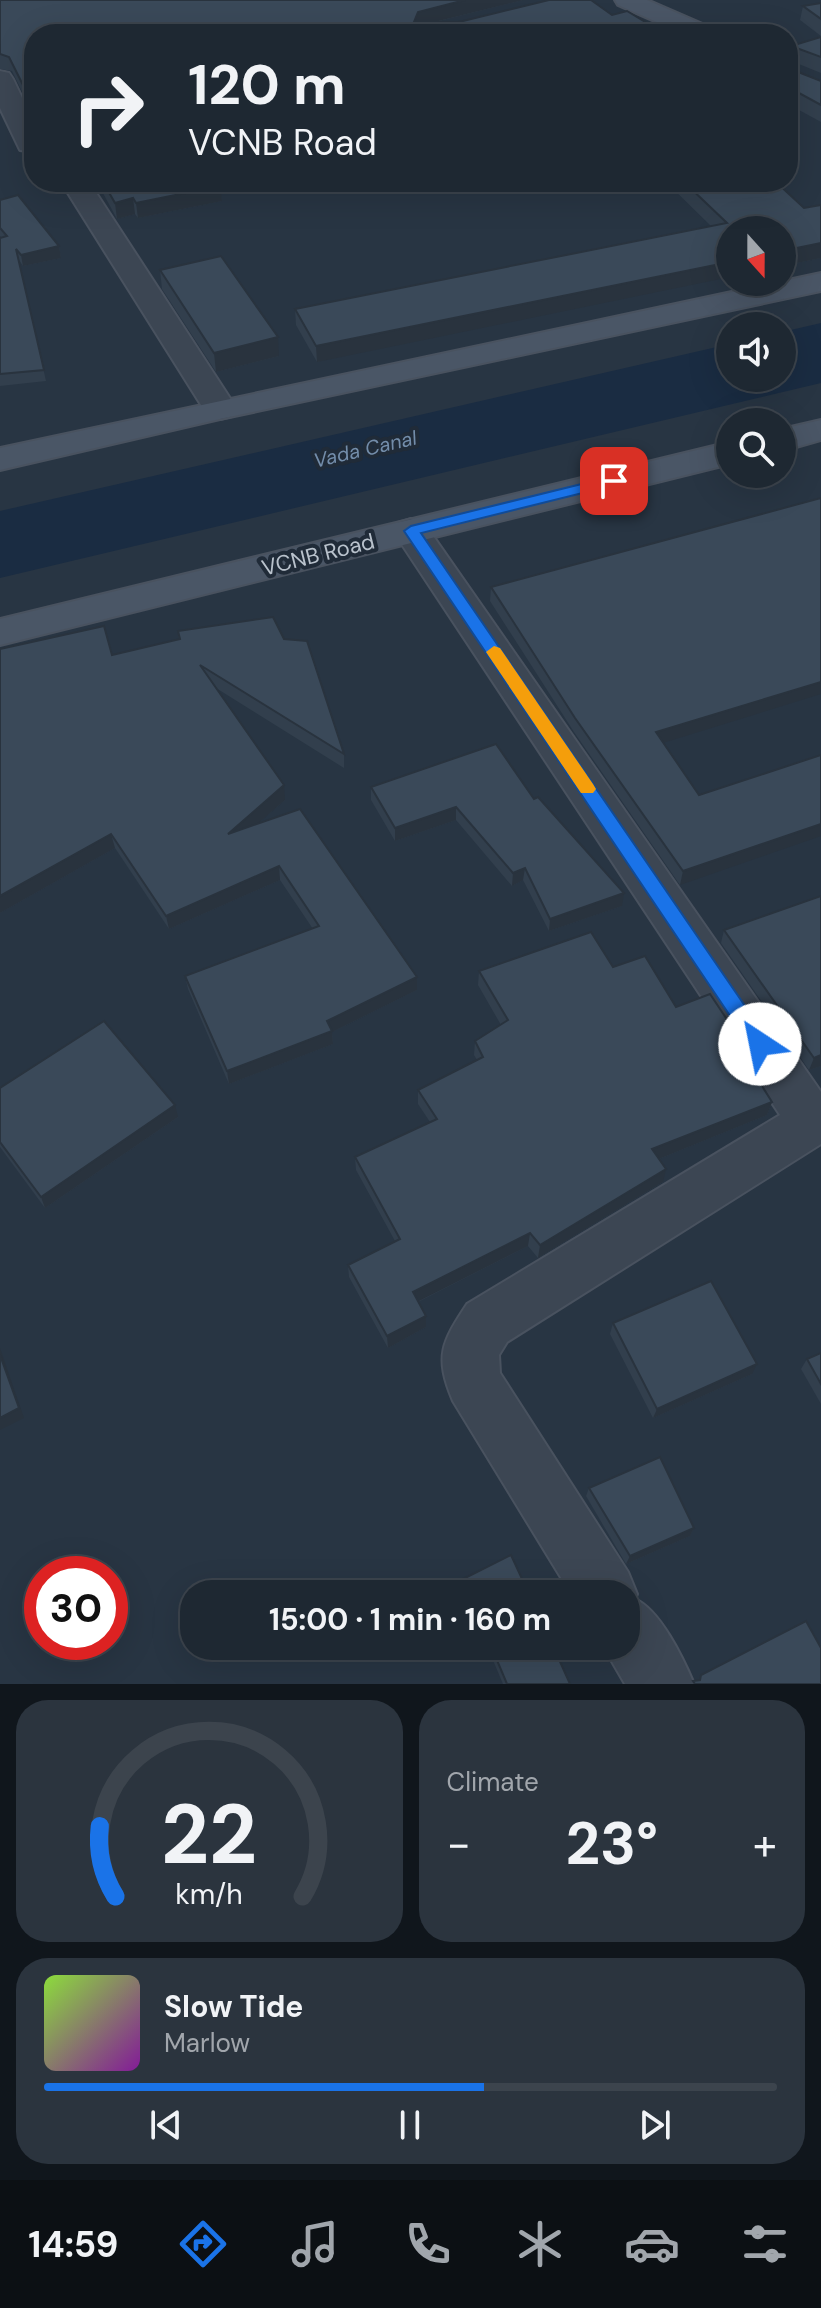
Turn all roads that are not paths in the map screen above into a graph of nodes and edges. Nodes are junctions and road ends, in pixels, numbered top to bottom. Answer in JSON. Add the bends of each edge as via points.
{"nodes":[{"id":1,"x":627,"y":0,"type":"edge"},
{"id":2,"x":682,"y":24,"type":"edge"},
{"id":3,"x":0,"y":79,"type":"edge"},
{"id":4,"x":24,"y":128,"type":"edge"},
{"id":5,"x":24,"y":146,"type":"edge"},
{"id":6,"x":0,"y":151,"type":"edge"},
{"id":7,"x":81,"y":192,"type":"edge"},
{"id":8,"x":821,"y":282,"type":"edge"},
{"id":9,"x":220,"y":409,"type":"junction"},
{"id":10,"x":821,"y":430,"type":"edge"},
{"id":11,"x":796,"y":436,"type":"edge"},
{"id":12,"x":716,"y":456,"type":"edge"},
{"id":13,"x":0,"y":459,"type":"edge"},
{"id":14,"x":411,"y":531,"type":"junction"},
{"id":15,"x":0,"y":632,"type":"edge"},
{"id":16,"x":817,"y":1120,"type":"edge"},
{"id":17,"x":597,"y":1580,"type":"edge"},
{"id":18,"x":640,"y":1649,"type":"edge"},
{"id":19,"x":662,"y":1684,"type":"edge"}],
"edges":[{"from":1,"to":2,"type":"main road"},
{"from":3,"to":4,"type":"street"},
{"from":5,"to":6,"type":"street"},
{"from":7,"to":9,"type":"street"},
{"from":8,"to":9,"type":"main road"},
{"from":9,"to":13,"type":"main road"},
{"from":10,"to":11,"type":"main road"},
{"from":12,"to":14,"type":"main road","name":"VCNB Road"},
{"from":14,"to":15,"type":"main road","name":"VCNB Road"},
{"from":14,"to":16,"type":"street"},
{"from":16,"to":17,"type":"street","via":[[487,1323],[470,1350],[473,1381]]},
{"from":18,"to":19,"type":"street"}]}
